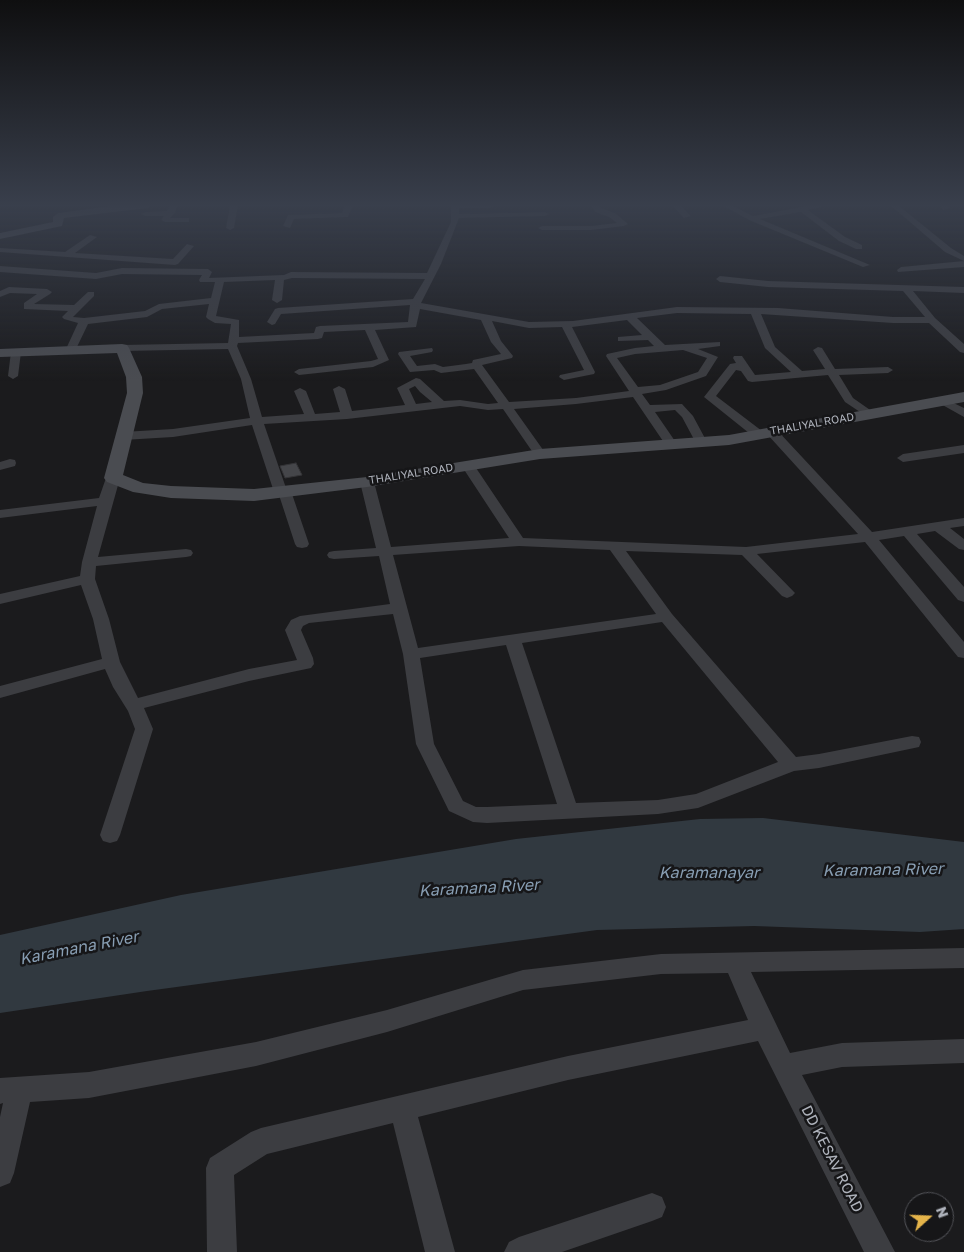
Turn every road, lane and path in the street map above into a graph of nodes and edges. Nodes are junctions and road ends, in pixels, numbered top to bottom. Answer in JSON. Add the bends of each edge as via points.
{"nodes":[{"id":1,"x":436,"y":263,"type":"edge"},
{"id":2,"x":862,"y":263,"type":"edge"},
{"id":3,"x":964,"y":264,"type":"edge"},
{"id":4,"x":866,"y":265,"type":"dead end"},
{"id":5,"x":0,"y":269,"type":"edge"},
{"id":6,"x":11,"y":270,"type":"junction"},
{"id":7,"x":901,"y":270,"type":"dead end"},
{"id":8,"x":0,"y":276,"type":"edge"},
{"id":9,"x":430,"y":276,"type":"junction"},
{"id":10,"x":284,"y":277,"type":"junction"},
{"id":11,"x":720,"y":278,"type":"dead end"},
{"id":12,"x":220,"y":280,"type":"junction"},
{"id":13,"x":905,"y":287,"type":"junction"},
{"id":14,"x":964,"y":290,"type":"edge"},
{"id":15,"x":0,"y":294,"type":"edge"},
{"id":16,"x":92,"y":294,"type":"dead end"},
{"id":17,"x":277,"y":300,"type":"dead end"},
{"id":18,"x":214,"y":301,"type":"junction"},
{"id":19,"x":415,"y":303,"type":"junction"},
{"id":20,"x":77,"y":308,"type":"junction"},
{"id":21,"x":755,"y":311,"type":"junction"},
{"id":22,"x":629,"y":316,"type":"junction"},
{"id":23,"x":486,"y":319,"type":"junction"},
{"id":24,"x":932,"y":320,"type":"junction"},
{"id":25,"x":84,"y":321,"type":"junction"},
{"id":26,"x":272,"y":322,"type":"dead end"},
{"id":27,"x":566,"y":325,"type":"junction"},
{"id":28,"x":369,"y":328,"type":"junction"},
{"id":29,"x":651,"y":337,"type":"junction"},
{"id":30,"x":622,"y":339,"type":"dead end"},
{"id":31,"x":233,"y":343,"type":"junction"},
{"id":32,"x":716,"y":344,"type":"dead end"},
{"id":33,"x":681,"y":347,"type":"junction"},
{"id":34,"x":122,"y":348,"type":"junction"},
{"id":35,"x":663,"y":348,"type":"junction"},
{"id":36,"x":72,"y":349,"type":"junction"},
{"id":37,"x":428,"y":350,"type":"dead end"},
{"id":38,"x":818,"y":350,"type":"dead end"},
{"id":39,"x":964,"y":350,"type":"edge"},
{"id":40,"x":8,"y":353,"type":"edge"},
{"id":41,"x":403,"y":354,"type":"junction"},
{"id":42,"x":384,"y":356,"type":"junction"},
{"id":43,"x":738,"y":358,"type":"dead end"},
{"id":44,"x":476,"y":365,"type":"junction"},
{"id":45,"x":745,"y":369,"type":"junction"},
{"id":46,"x":888,"y":370,"type":"dead end"},
{"id":47,"x":299,"y":372,"type":"dead end"},
{"id":48,"x":832,"y":372,"type":"junction"},
{"id":49,"x":800,"y":375,"type":"junction"},
{"id":50,"x":13,"y":376,"type":"dead end"},
{"id":51,"x":564,"y":377,"type":"dead end"},
{"id":52,"x":339,"y":389,"type":"dead end"},
{"id":53,"x":300,"y":391,"type":"dead end"},
{"id":54,"x":636,"y":392,"type":"junction"},
{"id":55,"x":964,"y":397,"type":"edge"},
{"id":56,"x":943,"y":400,"type":"junction"},
{"id":57,"x":441,"y":404,"type":"junction"},
{"id":58,"x":505,"y":406,"type":"junction"},
{"id":59,"x":412,"y":408,"type":"junction"},
{"id":60,"x":647,"y":409,"type":"junction"},
{"id":61,"x":964,"y":413,"type":"edge"},
{"id":62,"x":869,"y":414,"type":"junction"},
{"id":63,"x":347,"y":415,"type":"junction"},
{"id":64,"x":311,"y":417,"type":"junction"},
{"id":65,"x":256,"y":420,"type":"junction"},
{"id":66,"x":765,"y":433,"type":"junction"},
{"id":67,"x":123,"y":436,"type":"junction"},
{"id":68,"x":701,"y":442,"type":"junction"},
{"id":69,"x":671,"y":444,"type":"junction"},
{"id":70,"x":964,"y":449,"type":"edge"},
{"id":71,"x":540,"y":454,"type":"junction"},
{"id":72,"x":903,"y":458,"type":"dead end"},
{"id":73,"x":467,"y":465,"type":"junction"},
{"id":74,"x":113,"y":478,"type":"junction"},
{"id":75,"x":367,"y":482,"type":"junction"},
{"id":76,"x":283,"y":491,"type":"junction"},
{"id":77,"x":105,"y":501,"type":"junction"},
{"id":78,"x":0,"y":514,"type":"edge"},
{"id":79,"x":964,"y":522,"type":"edge"},
{"id":80,"x":938,"y":526,"type":"junction"},
{"id":81,"x":907,"y":531,"type":"junction"},
{"id":82,"x":869,"y":538,"type":"junction"},
{"id":83,"x":520,"y":542,"type":"junction"},
{"id":84,"x":302,"y":544,"type":"dead end"},
{"id":85,"x":615,"y":546,"type":"junction"},
{"id":86,"x":964,"y":546,"type":"edge"},
{"id":87,"x":384,"y":551,"type":"junction"},
{"id":88,"x":746,"y":551,"type":"junction"},
{"id":89,"x":186,"y":553,"type":"dead end"},
{"id":90,"x":334,"y":556,"type":"dead end"},
{"id":91,"x":89,"y":562,"type":"junction"},
{"id":92,"x":86,"y":579,"type":"junction"},
{"id":93,"x":787,"y":593,"type":"dead end"},
{"id":94,"x":964,"y":597,"type":"edge"},
{"id":95,"x":0,"y":599,"type":"edge"},
{"id":96,"x":398,"y":608,"type":"junction"},
{"id":97,"x":666,"y":617,"type":"junction"},
{"id":98,"x":956,"y":635,"type":"edge"},
{"id":99,"x":512,"y":639,"type":"junction"},
{"id":100,"x":964,"y":653,"type":"edge"},
{"id":101,"x":411,"y":654,"type":"junction"},
{"id":102,"x":111,"y":662,"type":"junction"},
{"id":103,"x":0,"y":692,"type":"edge"},
{"id":104,"x":134,"y":705,"type":"junction"},
{"id":105,"x":912,"y":742,"type":"dead end"},
{"id":106,"x":791,"y":764,"type":"junction"},
{"id":107,"x":569,"y":811,"type":"junction"},
{"id":108,"x":110,"y":836,"type":"dead end"},
{"id":109,"x":964,"y":958,"type":"edge"},
{"id":110,"x":734,"y":962,"type":"junction"},
{"id":111,"x":764,"y":1028,"type":"junction"},
{"id":112,"x":964,"y":1050,"type":"edge"},
{"id":113,"x":784,"y":1066,"type":"junction"},
{"id":114,"x":10,"y":1090,"type":"edge"},
{"id":115,"x":402,"y":1108,"type":"junction"},
{"id":116,"x":0,"y":1173,"type":"edge"},
{"id":117,"x":652,"y":1207,"type":"dead end"},
{"id":118,"x":222,"y":1252,"type":"edge"},
{"id":119,"x":440,"y":1252,"type":"edge"},
{"id":120,"x":519,"y":1252,"type":"edge"},
{"id":121,"x":880,"y":1252,"type":"edge"}],
"edges":[{"from":1,"to":9,"type":"street"},
{"from":2,"to":4,"type":"street"},
{"from":3,"to":7,"type":"street"},
{"from":5,"to":6,"type":"street"},
{"from":6,"to":8,"type":"street"},
{"from":6,"to":12,"type":"street","via":[[96,276],[122,271],[208,272],[203,280]]},
{"from":9,"to":10,"type":"street","via":[[315,274]]},
{"from":9,"to":19,"type":"street"},
{"from":10,"to":12,"type":"street"},
{"from":10,"to":17,"type":"street","via":[[280,279]]},
{"from":11,"to":13,"type":"street","via":[[768,284]]},
{"from":12,"to":18,"type":"street"},
{"from":13,"to":14,"type":"street"},
{"from":13,"to":24,"type":"street"},
{"from":15,"to":20,"type":"street","via":[[9,290],[47,292],[27,307]]},
{"from":16,"to":20,"type":"street"},
{"from":18,"to":25,"type":"street","via":[[170,305],[147,314]]},
{"from":18,"to":31,"type":"street","via":[[211,317],[236,322]]},
{"from":19,"to":23,"type":"street"},
{"from":19,"to":26,"type":"street","via":[[278,311]]},
{"from":19,"to":28,"type":"street","via":[[413,325]]},
{"from":20,"to":25,"type":"street","via":[[67,317]]},
{"from":21,"to":22,"type":"street","via":[[677,310]]},
{"from":21,"to":24,"type":"street"},
{"from":21,"to":49,"type":"street","via":[[770,348]]},
{"from":22,"to":27,"type":"street"},
{"from":22,"to":29,"type":"street"},
{"from":23,"to":27,"type":"street","via":[[530,325]]},
{"from":23,"to":44,"type":"street","via":[[496,342],[508,356],[477,362]]},
{"from":24,"to":39,"type":"street"},
{"from":25,"to":36,"type":"street"},
{"from":27,"to":51,"type":"street","via":[[590,372]]},
{"from":28,"to":31,"type":"street","via":[[320,329],[318,336]]},
{"from":28,"to":42,"type":"street"},
{"from":29,"to":30,"type":"street"},
{"from":29,"to":35,"type":"street"},
{"from":31,"to":34,"type":"street"},
{"from":31,"to":65,"type":"street"},
{"from":32,"to":33,"type":"street"},
{"from":33,"to":35,"type":"street"},
{"from":33,"to":54,"type":"street","via":[[713,356],[702,374],[662,388]]},
{"from":34,"to":36,"type":"street"},
{"from":34,"to":67,"type":"street","via":[[134,377],[134,394]]},
{"from":35,"to":54,"type":"street","via":[[611,356]]},
{"from":36,"to":40,"type":"street"},
{"from":37,"to":41,"type":"street"},
{"from":38,"to":48,"type":"street"},
{"from":40,"to":50,"type":"street"},
{"from":41,"to":42,"type":"street"},
{"from":41,"to":44,"type":"street","via":[[414,370]]},
{"from":42,"to":47,"type":"street","via":[[384,360],[373,364]]},
{"from":43,"to":45,"type":"street"},
{"from":44,"to":58,"type":"street"},
{"from":45,"to":49,"type":"street","via":[[752,380]]},
{"from":45,"to":66,"type":"street","via":[[734,366],[710,397]]},
{"from":46,"to":48,"type":"street"},
{"from":48,"to":49,"type":"street"},
{"from":48,"to":62,"type":"street","via":[[849,400]]},
{"from":52,"to":63,"type":"street"},
{"from":53,"to":64,"type":"street"},
{"from":54,"to":58,"type":"street"},
{"from":54,"to":60,"type":"street"},
{"from":55,"to":56,"type":"street","name":"THALIYAL ROAD"},
{"from":56,"to":61,"type":"street"},
{"from":56,"to":62,"type":"street","name":"THALIYAL ROAD"},
{"from":57,"to":58,"type":"street"},
{"from":57,"to":59,"type":"street"},
{"from":57,"to":59,"type":"street","via":[[416,381],[402,388]]},
{"from":58,"to":71,"type":"street"},
{"from":59,"to":63,"type":"street"},
{"from":60,"to":68,"type":"street","via":[[678,406],[688,416]]},
{"from":60,"to":69,"type":"street"},
{"from":62,"to":66,"type":"street","name":"THALIYAL ROAD"},
{"from":63,"to":64,"type":"street"},
{"from":64,"to":65,"type":"street"},
{"from":65,"to":67,"type":"street","via":[[173,433]]},
{"from":65,"to":76,"type":"street"},
{"from":66,"to":68,"type":"street","name":"THALIYAL ROAD"},
{"from":66,"to":82,"type":"street"},
{"from":67,"to":74,"type":"street"},
{"from":68,"to":69,"type":"street","name":"THALIYAL ROAD"},
{"from":69,"to":71,"type":"street","name":"THALIYAL ROAD"},
{"from":70,"to":72,"type":"street"},
{"from":71,"to":73,"type":"street","name":"THALIYAL ROAD"},
{"from":73,"to":75,"type":"street","name":"THALIYAL ROAD"},
{"from":73,"to":83,"type":"street"},
{"from":74,"to":76,"type":"street","name":"THALIYAL ROAD","via":[[140,488],[171,492],[254,494]]},
{"from":74,"to":77,"type":"street"},
{"from":75,"to":76,"type":"street","name":"THALIYAL ROAD"},
{"from":75,"to":87,"type":"street"},
{"from":76,"to":84,"type":"street"},
{"from":77,"to":78,"type":"street"},
{"from":77,"to":91,"type":"street"},
{"from":79,"to":80,"type":"street"},
{"from":80,"to":81,"type":"street"},
{"from":80,"to":86,"type":"street"},
{"from":81,"to":82,"type":"street"},
{"from":81,"to":94,"type":"street"},
{"from":82,"to":88,"type":"street"},
{"from":82,"to":98,"type":"street"},
{"from":83,"to":85,"type":"street"},
{"from":83,"to":87,"type":"street"},
{"from":85,"to":88,"type":"street"},
{"from":85,"to":97,"type":"street"},
{"from":87,"to":90,"type":"street"},
{"from":87,"to":96,"type":"street"},
{"from":88,"to":93,"type":"street"},
{"from":89,"to":91,"type":"street"},
{"from":91,"to":92,"type":"street"},
{"from":92,"to":95,"type":"street"},
{"from":92,"to":102,"type":"street"},
{"from":96,"to":101,"type":"street"},
{"from":96,"to":104,"type":"street","via":[[306,619],[297,623],[293,630],[306,658],[305,664]]},
{"from":97,"to":99,"type":"street"},
{"from":97,"to":106,"type":"street"},
{"from":98,"to":100,"type":"street"},
{"from":99,"to":101,"type":"street"},
{"from":99,"to":107,"type":"street"},
{"from":101,"to":107,"type":"street","via":[[425,744],[456,806],[472,814],[487,815]]},
{"from":102,"to":103,"type":"street"},
{"from":102,"to":104,"type":"street"},
{"from":104,"to":108,"type":"street","via":[[144,729]]},
{"from":105,"to":106,"type":"street","via":[[819,762]]},
{"from":106,"to":107,"type":"street","via":[[698,801],[658,807]]},
{"from":109,"to":110,"type":"street"},
{"from":110,"to":111,"type":"street","name":"DD KESAV ROAD"},
{"from":110,"to":114,"type":"street","via":[[661,964],[524,980],[387,1021],[256,1054],[89,1085]]},
{"from":111,"to":113,"type":"street","name":"DD KESAV ROAD"},
{"from":111,"to":115,"type":"street","via":[[568,1068]]},
{"from":112,"to":113,"type":"street","via":[[842,1055]]},
{"from":113,"to":121,"type":"street","name":"DD KESAV ROAD"},
{"from":114,"to":116,"type":"street"},
{"from":115,"to":118,"type":"street","via":[[261,1142],[220,1168]]},
{"from":115,"to":119,"type":"street"},
{"from":117,"to":120,"type":"street"}]}
